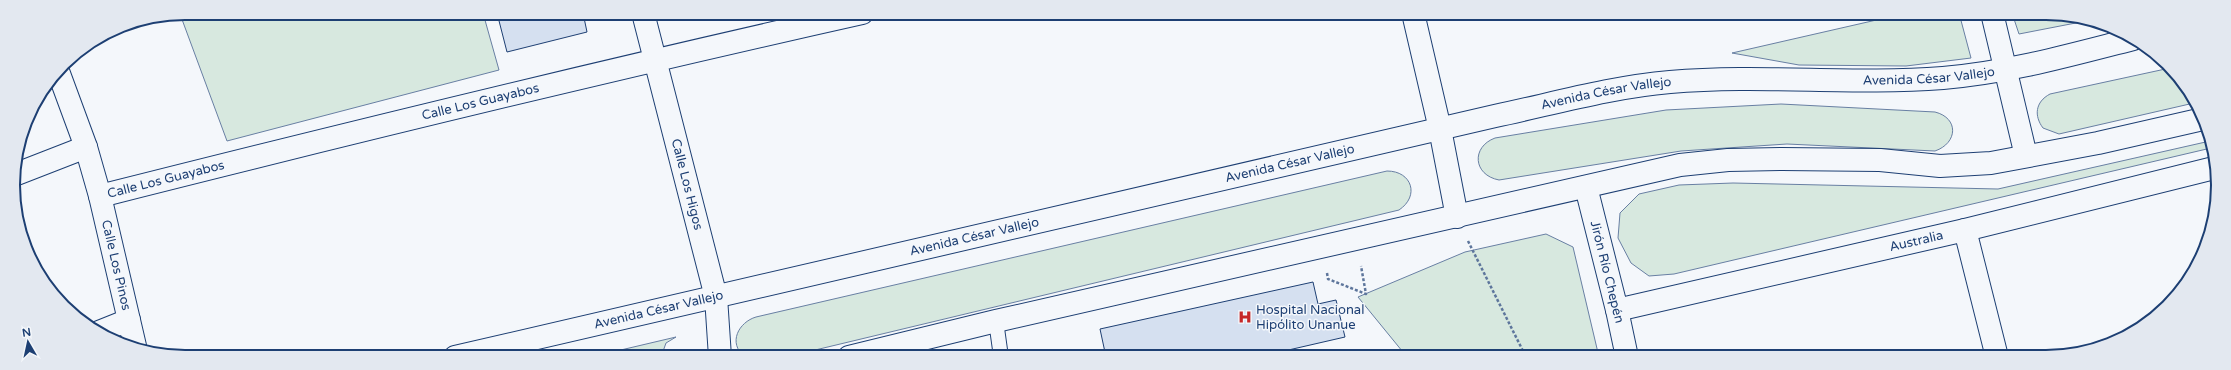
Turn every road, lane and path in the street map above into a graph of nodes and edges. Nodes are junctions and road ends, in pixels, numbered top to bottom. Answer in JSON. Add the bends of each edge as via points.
{"nodes":[{"id":1,"x":645,"y":20,"type":"edge"},
{"id":2,"x":831,"y":20,"type":"edge"},
{"id":3,"x":1415,"y":20,"type":"edge"},
{"id":4,"x":1994,"y":20,"type":"edge"},
{"id":5,"x":2126,"y":41,"type":"edge"},
{"id":6,"x":656,"y":59,"type":"junction"},
{"id":7,"x":2005,"y":71,"type":"junction"},
{"id":8,"x":60,"y":77,"type":"edge"},
{"id":9,"x":2197,"y":120,"type":"edge"},
{"id":10,"x":1440,"y":129,"type":"junction"},
{"id":11,"x":86,"y":147,"type":"junction"},
{"id":12,"x":2026,"y":156,"type":"junction"},
{"id":13,"x":2211,"y":169,"type":"edge"},
{"id":14,"x":20,"y":173,"type":"edge"},
{"id":15,"x":1586,"y":187,"type":"junction"},
{"id":16,"x":100,"y":196,"type":"junction"},
{"id":17,"x":1457,"y":217,"type":"junction"},
{"id":18,"x":1965,"y":230,"type":"junction"},
{"id":19,"x":1356,"y":240,"type":"junction"},
{"id":20,"x":1328,"y":279,"type":"dead end"},
{"id":21,"x":716,"y":297,"type":"junction"},
{"id":22,"x":1617,"y":310,"type":"junction"},
{"id":23,"x":129,"y":320,"type":"junction"},
{"id":24,"x":996,"y":321,"type":"junction"},
{"id":25,"x":105,"y":330,"type":"edge"},
{"id":26,"x":134,"y":342,"type":"edge"},
{"id":27,"x":485,"y":350,"type":"edge"},
{"id":28,"x":720,"y":350,"type":"edge"},
{"id":29,"x":878,"y":350,"type":"edge"},
{"id":30,"x":1000,"y":350,"type":"edge"},
{"id":31,"x":1522,"y":350,"type":"edge"},
{"id":32,"x":1626,"y":350,"type":"edge"},
{"id":33,"x":1995,"y":350,"type":"edge"}],
"edges":[{"from":1,"to":6,"type":"main road","name":"Calle Los Higos"},
{"from":2,"to":6,"type":"main road","name":"Calle Los Guayabos"},
{"from":3,"to":10,"type":"main road"},
{"from":4,"to":7,"type":"main road"},
{"from":5,"to":7,"type":"main road","name":"Avenida César Vallejo"},
{"from":6,"to":16,"type":"main road","name":"Calle Los Guayabos"},
{"from":6,"to":21,"type":"main road","name":"Calle Los Higos"},
{"from":7,"to":10,"type":"main road","name":"Avenida César Vallejo","via":[[1935,78],[1669,82]]},
{"from":7,"to":12,"type":"main road"},
{"from":8,"to":11,"type":"main road","name":"Calle Los Pinos"},
{"from":9,"to":12,"type":"main road"},
{"from":10,"to":17,"type":"main road"},
{"from":10,"to":21,"type":"main road","name":"Avenida César Vallejo"},
{"from":11,"to":14,"type":"main road"},
{"from":11,"to":16,"type":"main road","name":"Calle Los Pinos"},
{"from":12,"to":15,"type":"main road","via":[[1991,163],[1940,166],[1880,160],[1728,160],[1680,165]]},
{"from":13,"to":18,"type":"main road","name":"Australia"},
{"from":15,"to":17,"type":"main road"},
{"from":15,"to":22,"type":"main road","name":"Jirón Río Chepén"},
{"from":16,"to":23,"type":"main road","name":"Calle Los Pinos"},
{"from":17,"to":19,"type":"main road"},
{"from":17,"to":31,"type":"path"},
{"from":18,"to":22,"type":"main road","name":"Australia"},
{"from":18,"to":33,"type":"main road"},
{"from":19,"to":20,"type":"path","via":[[1366,294]]},
{"from":19,"to":24,"type":"main road"},
{"from":21,"to":27,"type":"main road","name":"Avenida César Vallejo"},
{"from":21,"to":28,"type":"main road","name":"Calle Los Higos"},
{"from":22,"to":32,"type":"main road","name":"Jirón Río Chepén"},
{"from":23,"to":25,"type":"main road"},
{"from":23,"to":26,"type":"main road","name":"Calle Los Pinos"},
{"from":24,"to":29,"type":"main road"},
{"from":24,"to":30,"type":"lane"}]}
